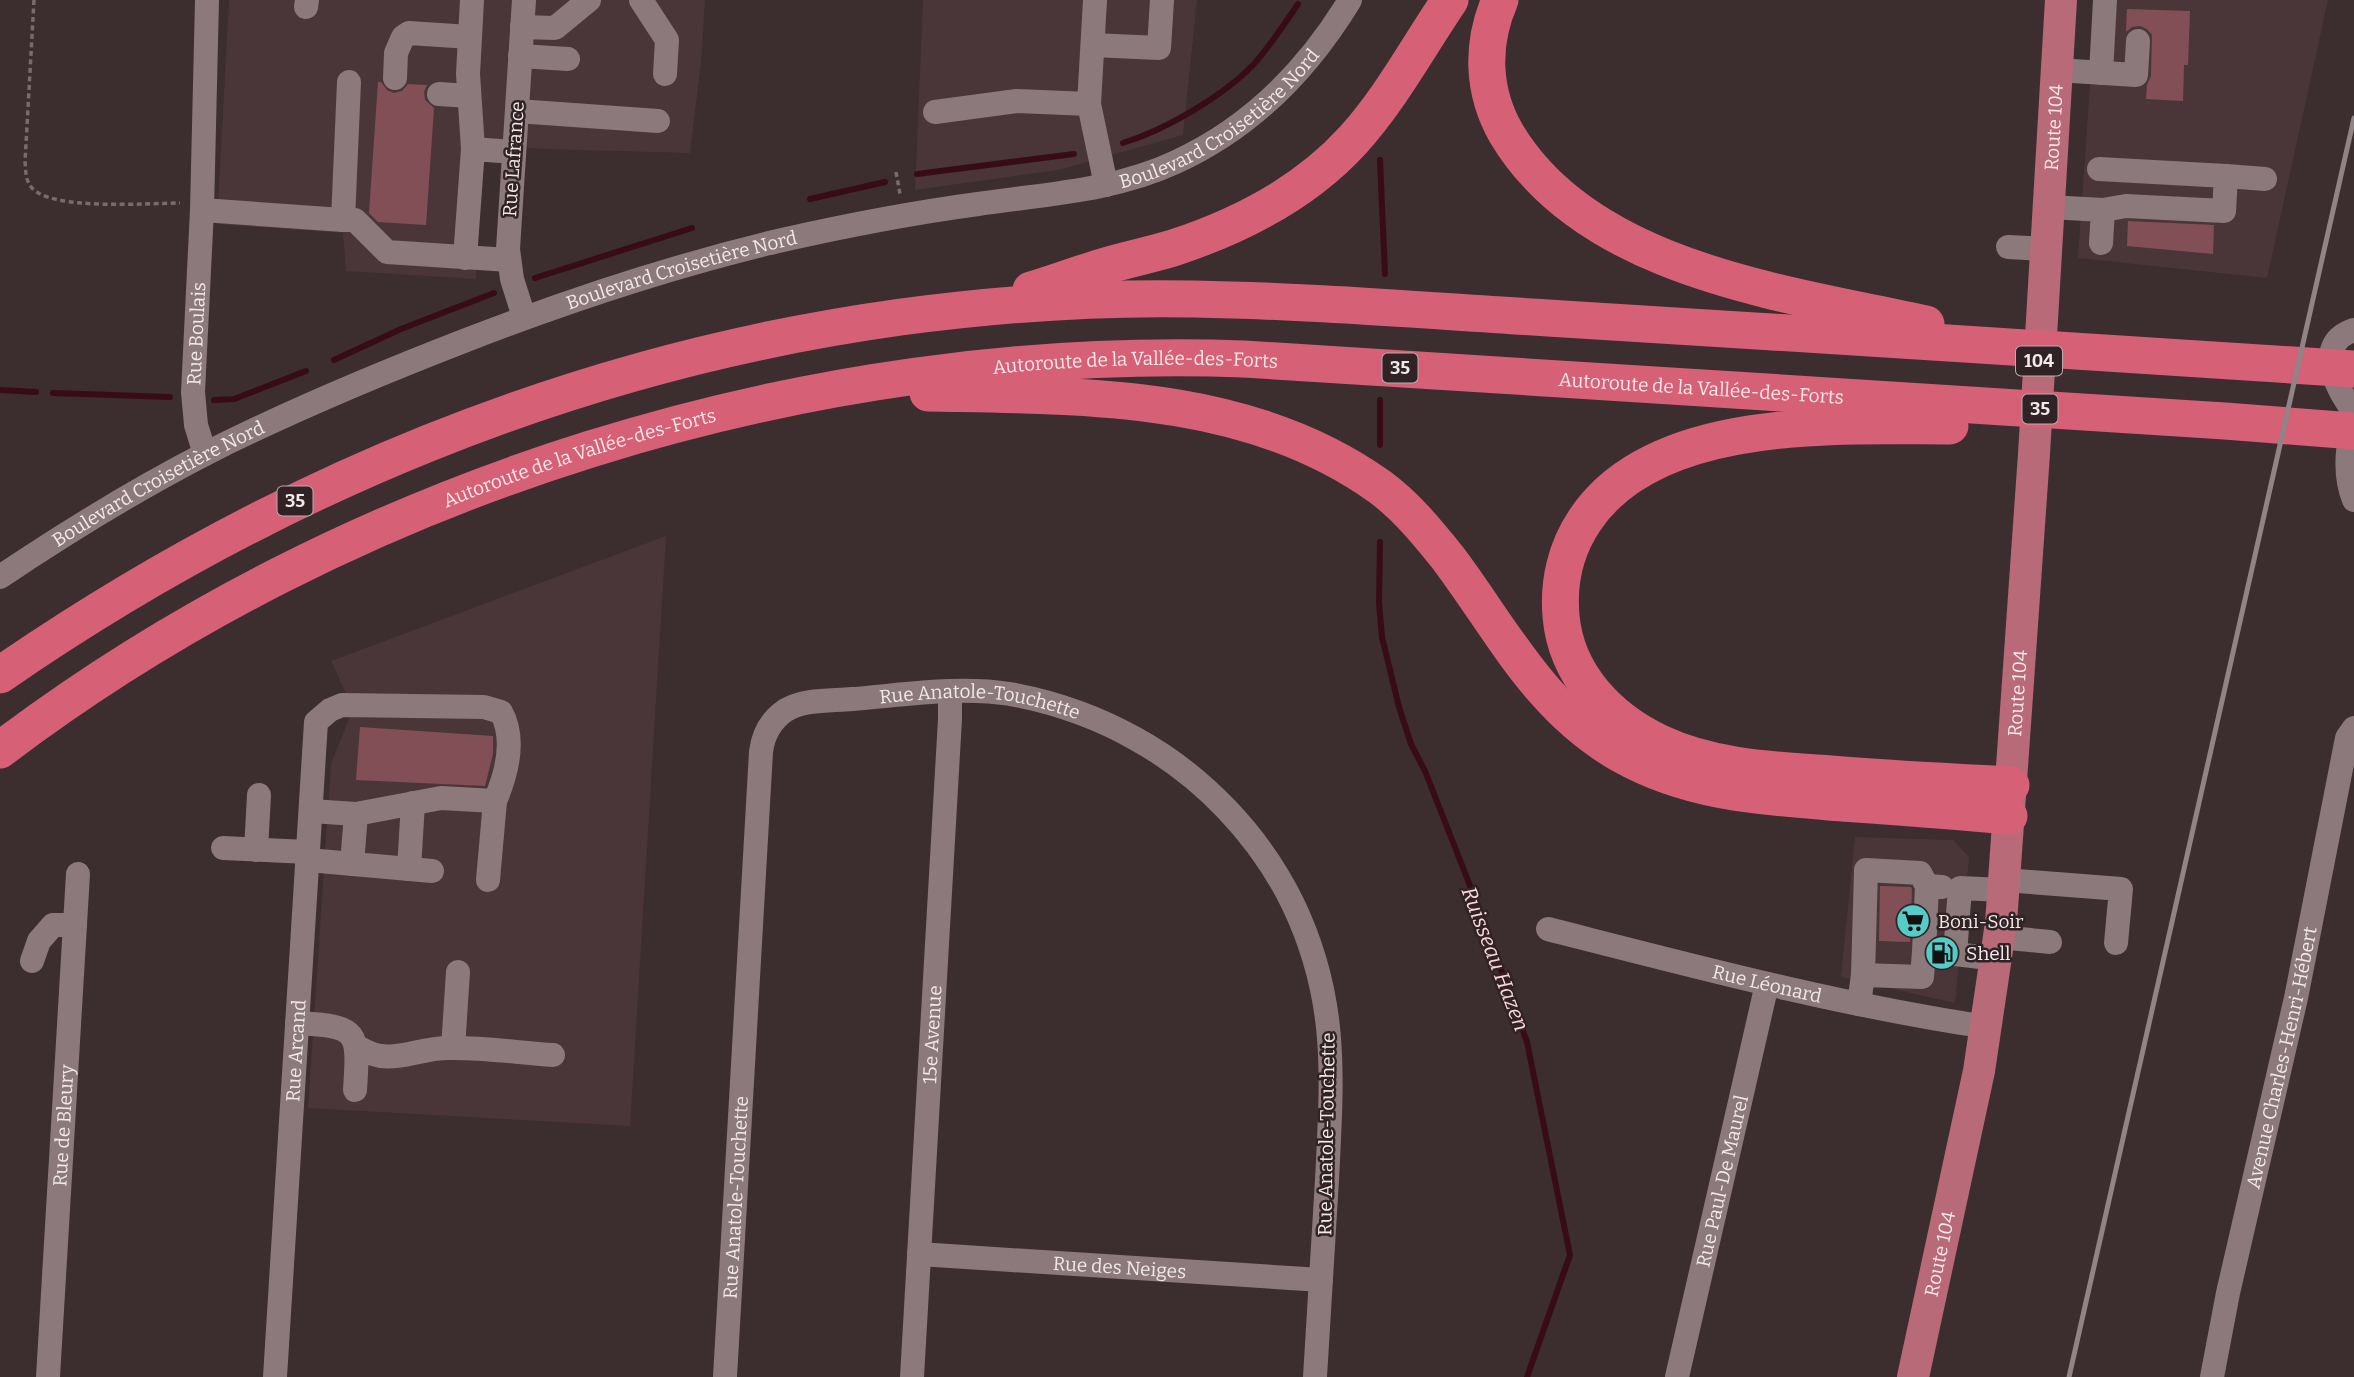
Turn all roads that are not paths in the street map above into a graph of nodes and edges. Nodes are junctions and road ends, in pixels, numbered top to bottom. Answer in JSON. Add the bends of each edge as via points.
{"nodes":[{"id":1,"x":207,"y":0,"type":"edge"},
{"id":2,"x":472,"y":0,"type":"edge"},
{"id":3,"x":524,"y":0,"type":"edge"},
{"id":4,"x":589,"y":0,"type":"edge"},
{"id":5,"x":641,"y":0,"type":"edge"},
{"id":6,"x":1096,"y":0,"type":"edge"},
{"id":7,"x":1162,"y":0,"type":"edge"},
{"id":8,"x":1350,"y":0,"type":"edge"},
{"id":9,"x":1450,"y":0,"type":"edge"},
{"id":10,"x":1500,"y":0,"type":"edge"},
{"id":11,"x":2061,"y":0,"type":"edge"},
{"id":12,"x":2105,"y":0,"type":"edge"},
{"id":13,"x":522,"y":27,"type":"junction"},
{"id":14,"x":470,"y":37,"type":"junction"},
{"id":15,"x":2138,"y":41,"type":"dead end"},
{"id":16,"x":1093,"y":45,"type":"junction"},
{"id":17,"x":520,"y":56,"type":"junction"},
{"id":18,"x":568,"y":59,"type":"dead end"},
{"id":19,"x":2057,"y":70,"type":"junction"},
{"id":20,"x":2101,"y":73,"type":"junction"},
{"id":21,"x":665,"y":74,"type":"dead end"},
{"id":22,"x":395,"y":78,"type":"dead end"},
{"id":23,"x":349,"y":82,"type":"dead end"},
{"id":24,"x":439,"y":94,"type":"dead end"},
{"id":25,"x":469,"y":96,"type":"junction"},
{"id":26,"x":1089,"y":104,"type":"junction"},
{"id":27,"x":517,"y":111,"type":"junction"},
{"id":28,"x":935,"y":113,"type":"dead end"},
{"id":29,"x":658,"y":121,"type":"dead end"},
{"id":30,"x":473,"y":149,"type":"junction"},
{"id":31,"x":514,"y":152,"type":"junction"},
{"id":32,"x":2099,"y":169,"type":"dead end"},
{"id":33,"x":2141,"y":172,"type":"junction"},
{"id":34,"x":2226,"y":176,"type":"junction"},
{"id":35,"x":2265,"y":179,"type":"dead end"},
{"id":36,"x":1106,"y":185,"type":"junction"},
{"id":37,"x":272,"y":198,"type":"dead end"},
{"id":38,"x":202,"y":202,"type":"junction"},
{"id":39,"x":2139,"y":206,"type":"junction"},
{"id":40,"x":2049,"y":207,"type":"junction"},
{"id":41,"x":2103,"y":211,"type":"junction"},
{"id":42,"x":343,"y":220,"type":"junction"},
{"id":43,"x":2101,"y":243,"type":"dead end"},
{"id":44,"x":2008,"y":247,"type":"dead end"},
{"id":45,"x":2046,"y":249,"type":"junction"},
{"id":46,"x":466,"y":258,"type":"junction"},
{"id":47,"x":509,"y":260,"type":"junction"},
{"id":48,"x":976,"y":309,"type":"junction"},
{"id":49,"x":524,"y":317,"type":"junction"},
{"id":50,"x":2354,"y":330,"type":"edge"},
{"id":51,"x":1976,"y":340,"type":"junction"},
{"id":52,"x":2354,"y":369,"type":"edge"},
{"id":53,"x":829,"y":390,"type":"junction"},
{"id":54,"x":2354,"y":411,"type":"edge"},
{"id":55,"x":1972,"y":415,"type":"junction"},
{"id":56,"x":2354,"y":431,"type":"edge"},
{"id":57,"x":205,"y":454,"type":"junction"},
{"id":58,"x":2354,"y":500,"type":"edge"},
{"id":59,"x":0,"y":577,"type":"edge"},
{"id":60,"x":0,"y":675,"type":"edge"},
{"id":61,"x":950,"y":692,"type":"junction"},
{"id":62,"x":2351,"y":733,"type":"edge"},
{"id":63,"x":0,"y":750,"type":"edge"},
{"id":64,"x":259,"y":795,"type":"dead end"},
{"id":65,"x":495,"y":800,"type":"junction"},
{"id":66,"x":2010,"y":800,"type":"junction"},
{"id":67,"x":413,"y":803,"type":"junction"},
{"id":68,"x":311,"y":811,"type":"junction"},
{"id":69,"x":356,"y":814,"type":"junction"},
{"id":70,"x":223,"y":848,"type":"dead end"},
{"id":71,"x":256,"y":849,"type":"junction"},
{"id":72,"x":308,"y":856,"type":"junction"},
{"id":73,"x":352,"y":864,"type":"junction"},
{"id":74,"x":78,"y":874,"type":"dead end"},
{"id":75,"x":488,"y":880,"type":"dead end"},
{"id":76,"x":2004,"y":885,"type":"junction"},
{"id":77,"x":1927,"y":886,"type":"junction"},
{"id":78,"x":1960,"y":888,"type":"junction"},
{"id":79,"x":75,"y":925,"type":"junction"},
{"id":80,"x":1548,"y":929,"type":"dead end"},
{"id":81,"x":2049,"y":942,"type":"dead end"},
{"id":82,"x":2116,"y":943,"type":"dead end"},
{"id":83,"x":1998,"y":948,"type":"junction"},
{"id":84,"x":1924,"y":952,"type":"junction"},
{"id":85,"x":1955,"y":954,"type":"junction"},
{"id":86,"x":32,"y":961,"type":"dead end"},
{"id":87,"x":458,"y":972,"type":"dead end"},
{"id":88,"x":1863,"y":975,"type":"junction"},
{"id":89,"x":1922,"y":977,"type":"junction"},
{"id":90,"x":1767,"y":984,"type":"junction"},
{"id":91,"x":1859,"y":1004,"type":"junction"},
{"id":92,"x":1914,"y":1014,"type":"junction"},
{"id":93,"x":297,"y":1023,"type":"junction"},
{"id":94,"x":1987,"y":1027,"type":"junction"},
{"id":95,"x":358,"y":1047,"type":"junction"},
{"id":96,"x":453,"y":1048,"type":"junction"},
{"id":97,"x":553,"y":1055,"type":"dead end"},
{"id":98,"x":355,"y":1090,"type":"dead end"},
{"id":99,"x":919,"y":1254,"type":"junction"},
{"id":100,"x":1321,"y":1280,"type":"junction"},
{"id":101,"x":48,"y":1377,"type":"edge"},
{"id":102,"x":275,"y":1377,"type":"edge"},
{"id":103,"x":724,"y":1377,"type":"edge"},
{"id":104,"x":912,"y":1377,"type":"edge"},
{"id":105,"x":1315,"y":1377,"type":"edge"},
{"id":106,"x":1677,"y":1377,"type":"edge"},
{"id":107,"x":1913,"y":1377,"type":"edge"},
{"id":108,"x":2212,"y":1377,"type":"edge"}],
"edges":[{"from":1,"to":38,"type":"street","name":"Rue Boulais"},
{"from":2,"to":14,"type":"street"},
{"from":3,"to":13,"type":"street","name":"Rue Lafrance"},
{"from":4,"to":13,"type":"street","via":[[555,28]]},
{"from":5,"to":21,"type":"street","via":[[667,40]]},
{"from":6,"to":16,"type":"street"},
{"from":7,"to":16,"type":"street","via":[[1159,48]]},
{"from":8,"to":36,"type":"street","name":"Boulevard Croisetière Nord","via":[[1304,66],[1241,125],[1174,163]]},
{"from":9,"to":48,"type":"highway","via":[[1368,122],[1339,154],[1293,191],[1255,214],[1195,240]]},
{"from":10,"to":51,"type":"highway","via":[[1486,60],[1496,113],[1538,176],[1588,218],[1692,267]]},
{"from":11,"to":19,"type":"main road","name":"Route 104","number":"104"},
{"from":12,"to":20,"type":"street"},
{"from":13,"to":17,"type":"street","name":"Rue Lafrance"},
{"from":14,"to":22,"type":"street","via":[[409,33],[402,37],[396,54]]},
{"from":14,"to":25,"type":"street"},
{"from":15,"to":20,"type":"street","via":[[2136,75]]},
{"from":16,"to":26,"type":"street"},
{"from":17,"to":18,"type":"street"},
{"from":17,"to":27,"type":"street","name":"Rue Lafrance"},
{"from":19,"to":20,"type":"street"},
{"from":19,"to":40,"type":"main road","name":"Route 104","number":"104"},
{"from":23,"to":42,"type":"street"},
{"from":24,"to":25,"type":"street"},
{"from":25,"to":30,"type":"street"},
{"from":26,"to":28,"type":"street","via":[[1017,100]]},
{"from":26,"to":36,"type":"street"},
{"from":27,"to":29,"type":"street"},
{"from":27,"to":31,"type":"street","name":"Rue Lafrance"},
{"from":30,"to":31,"type":"street"},
{"from":30,"to":46,"type":"street"},
{"from":31,"to":47,"type":"street","name":"Rue Lafrance"},
{"from":32,"to":33,"type":"street"},
{"from":33,"to":34,"type":"street"},
{"from":33,"to":39,"type":"street"},
{"from":34,"to":35,"type":"street"},
{"from":34,"to":39,"type":"street","via":[[2224,211]]},
{"from":36,"to":49,"type":"street","name":"Boulevard Croisetière Nord","via":[[774,242],[646,276]]},
{"from":37,"to":38,"type":"street"},
{"from":38,"to":42,"type":"street"},
{"from":38,"to":57,"type":"street","name":"Rue Boulais","via":[[193,392],[195,425]]},
{"from":39,"to":41,"type":"street"},
{"from":40,"to":41,"type":"street"},
{"from":40,"to":45,"type":"main road","name":"Route 104","number":"104"},
{"from":41,"to":43,"type":"street"},
{"from":42,"to":46,"type":"street","via":[[355,220],[387,252]]},
{"from":44,"to":45,"type":"street"},
{"from":45,"to":66,"type":"main road","name":"Route 104","number":"104"},
{"from":46,"to":47,"type":"street"},
{"from":47,"to":49,"type":"street","name":"Rue Lafrance"},
{"from":48,"to":51,"type":"highway","number":"35","via":[[1076,300],[1196,299]]},
{"from":48,"to":60,"type":"highway","number":"35","via":[[866,322],[741,346],[615,378],[464,428],[348,476],[222,538],[103,606]]},
{"from":49,"to":57,"type":"street","name":"Boulevard Croisetière Nord","via":[[345,389]]},
{"from":50,"to":54,"type":"street","via":[[2334,345],[2331,366],[2337,387]]},
{"from":51,"to":52,"type":"highway","via":[[2029,348]]},
{"from":53,"to":55,"type":"highway","name":"Autoroute de la Vallée-des-Forts","number":"35","via":[[987,367],[1189,358],[1331,363]]},
{"from":53,"to":63,"type":"highway","name":"Autoroute de la Vallée-des-Forts","number":"35","via":[[602,447],[498,480],[398,521],[214,611],[112,673]]},
{"from":53,"to":66,"type":"highway","via":[[1130,400],[1222,416],[1290,439],[1339,461],[1381,488],[1417,521],[1545,692],[1575,722],[1624,756],[1682,781],[1742,795]]},
{"from":54,"to":58,"type":"street","via":[[2347,466]]},
{"from":55,"to":56,"type":"highway","name":"Autoroute de la Vallée-des-Forts","number":"35"},
{"from":55,"to":66,"type":"highway","via":[[1787,429],[1723,440],[1657,460],[1614,487],[1581,526],[1563,569],[1561,621],[1574,664],[1600,701],[1633,728],[1678,751],[1729,764]]},
{"from":57,"to":59,"type":"street","name":"Boulevard Croisetière Nord","via":[[100,512]]},
{"from":61,"to":99,"type":"street","name":"15e Avenue"},
{"from":61,"to":100,"type":"street","name":"Rue Anatole-Touchette","via":[[996,692],[1044,702],[1134,737],[1224,806],[1273,870],[1306,935],[1323,990],[1331,1039]]},
{"from":61,"to":103,"type":"street","name":"Rue Anatole-Touchette","via":[[801,704],[781,714],[764,737]]},
{"from":62,"to":108,"type":"street","name":"Avenue Charles-Henri-Hébert"},
{"from":64,"to":71,"type":"street"},
{"from":65,"to":67,"type":"street","via":[[441,798]]},
{"from":65,"to":68,"type":"street","name":"Rue Arcand","via":[[505,773],[509,735],[501,712],[494,708],[342,705],[316,722]]},
{"from":65,"to":75,"type":"street"},
{"from":66,"to":76,"type":"main road","name":"Route 104"},
{"from":67,"to":69,"type":"street"},
{"from":67,"to":73,"type":"street","via":[[420,870]]},
{"from":68,"to":69,"type":"street"},
{"from":68,"to":72,"type":"street","name":"Rue Arcand"},
{"from":69,"to":73,"type":"street"},
{"from":70,"to":71,"type":"street"},
{"from":71,"to":72,"type":"street"},
{"from":72,"to":73,"type":"street"},
{"from":72,"to":93,"type":"street","name":"Rue Arcand"},
{"from":74,"to":79,"type":"street","name":"Rue de Bleury"},
{"from":76,"to":78,"type":"street"},
{"from":76,"to":82,"type":"street","via":[[2121,889]]},
{"from":76,"to":83,"type":"main road","name":"Route 104"},
{"from":77,"to":78,"type":"street"},
{"from":77,"to":84,"type":"street"},
{"from":77,"to":88,"type":"street","via":[[1920,873],[1866,870]]},
{"from":78,"to":85,"type":"street"},
{"from":79,"to":86,"type":"street","via":[[52,925],[39,941]]},
{"from":79,"to":101,"type":"street","name":"Rue de Bleury"},
{"from":80,"to":90,"type":"street","name":"Rue Léonard"},
{"from":81,"to":83,"type":"street"},
{"from":83,"to":85,"type":"street"},
{"from":83,"to":94,"type":"main road","name":"Route 104"},
{"from":84,"to":85,"type":"street"},
{"from":84,"to":89,"type":"street"},
{"from":87,"to":96,"type":"street"},
{"from":88,"to":89,"type":"street"},
{"from":88,"to":91,"type":"street"},
{"from":89,"to":92,"type":"street"},
{"from":90,"to":91,"type":"street","name":"Rue Léonard"},
{"from":90,"to":106,"type":"street","name":"Rue Paul-De Maurel"},
{"from":91,"to":92,"type":"street","name":"Rue Léonard"},
{"from":92,"to":94,"type":"street","name":"Rue Léonard"},
{"from":93,"to":95,"type":"street","via":[[337,1027],[348,1032]]},
{"from":93,"to":102,"type":"street","name":"Rue Arcand"},
{"from":94,"to":107,"type":"main road","name":"Route 104"},
{"from":95,"to":96,"type":"street","via":[[390,1058]]},
{"from":95,"to":98,"type":"street"},
{"from":96,"to":97,"type":"street"},
{"from":99,"to":100,"type":"street","name":"Rue des Neiges"},
{"from":99,"to":104,"type":"street","name":"15e Avenue"},
{"from":100,"to":105,"type":"street","name":"Rue Anatole-Touchette"}]}
